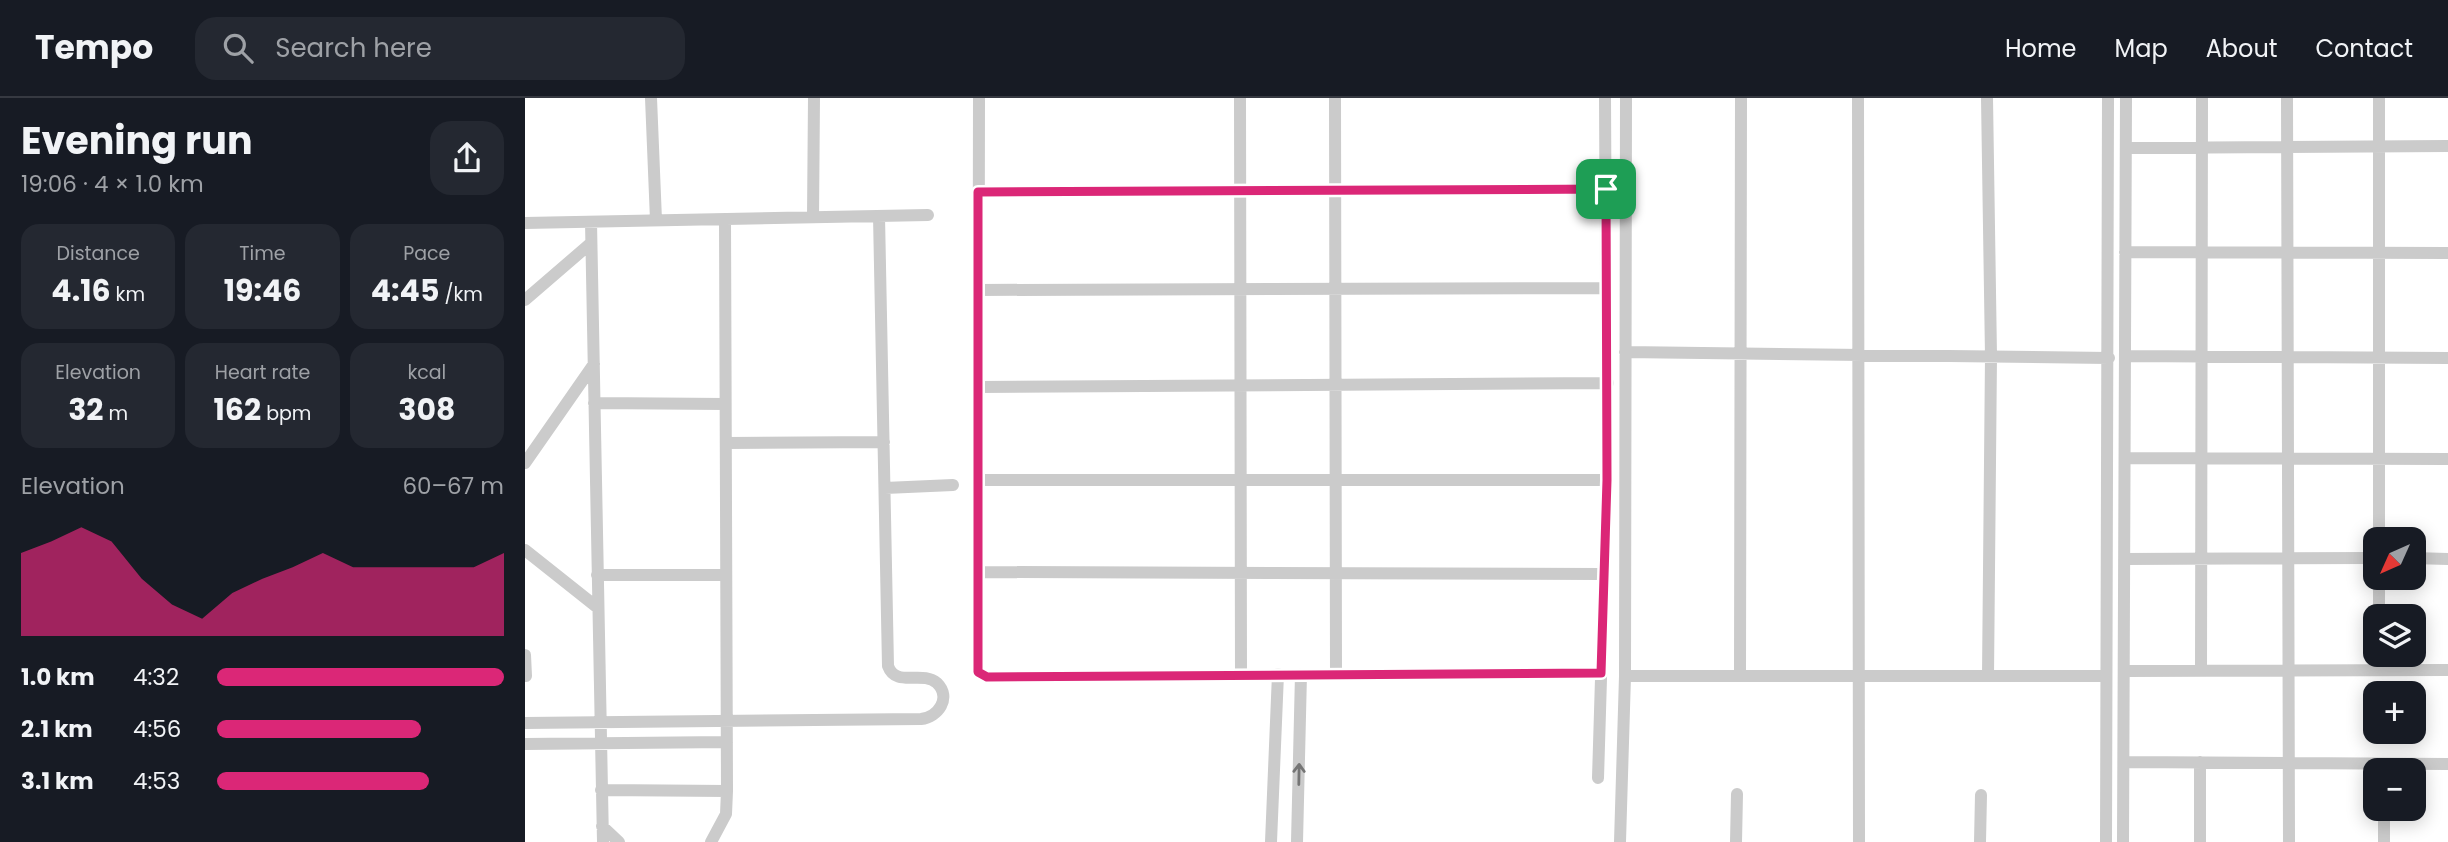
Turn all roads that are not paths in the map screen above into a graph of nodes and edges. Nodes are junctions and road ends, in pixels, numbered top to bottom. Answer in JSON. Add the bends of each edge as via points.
{"nodes":[{"id":1,"x":651,"y":98,"type":"edge"},
{"id":2,"x":814,"y":98,"type":"edge"},
{"id":3,"x":979,"y":98,"type":"edge"},
{"id":4,"x":1240,"y":98,"type":"edge"},
{"id":5,"x":1335,"y":98,"type":"edge"},
{"id":6,"x":1605,"y":98,"type":"edge"},
{"id":7,"x":1626,"y":98,"type":"edge"},
{"id":8,"x":1741,"y":98,"type":"edge"},
{"id":9,"x":1858,"y":98,"type":"edge"},
{"id":10,"x":1987,"y":98,"type":"edge"},
{"id":11,"x":2108,"y":98,"type":"edge"},
{"id":12,"x":2126,"y":98,"type":"edge"},
{"id":13,"x":2202,"y":98,"type":"edge"},
{"id":14,"x":2287,"y":98,"type":"edge"},
{"id":15,"x":2379,"y":98,"type":"edge"},
{"id":16,"x":2379,"y":146,"type":"junction"},
{"id":17,"x":2448,"y":146,"type":"edge"},
{"id":18,"x":2202,"y":147,"type":"junction"},
{"id":19,"x":2287,"y":147,"type":"junction"},
{"id":20,"x":2126,"y":148,"type":"junction"},
{"id":21,"x":1606,"y":189,"type":"junction"},
{"id":22,"x":1240,"y":190,"type":"junction"},
{"id":23,"x":1335,"y":190,"type":"junction"},
{"id":24,"x":978,"y":192,"type":"junction"},
{"id":25,"x":879,"y":215,"type":"junction"},
{"id":26,"x":928,"y":215,"type":"dead end"},
{"id":27,"x":813,"y":217,"type":"junction"},
{"id":28,"x":725,"y":219,"type":"junction"},
{"id":29,"x":656,"y":220,"type":"junction"},
{"id":30,"x":591,"y":222,"type":"junction"},
{"id":31,"x":525,"y":223,"type":"edge"},
{"id":32,"x":591,"y":243,"type":"junction"},
{"id":33,"x":2125,"y":252,"type":"junction"},
{"id":34,"x":2203,"y":252,"type":"junction"},
{"id":35,"x":2287,"y":253,"type":"junction"},
{"id":36,"x":2378,"y":253,"type":"junction"},
{"id":37,"x":2448,"y":253,"type":"edge"},
{"id":38,"x":1607,"y":288,"type":"junction"},
{"id":39,"x":1240,"y":289,"type":"junction"},
{"id":40,"x":1336,"y":289,"type":"junction"},
{"id":41,"x":978,"y":290,"type":"junction"},
{"id":42,"x":525,"y":300,"type":"edge"},
{"id":43,"x":1625,"y":352,"type":"junction"},
{"id":44,"x":1741,"y":354,"type":"junction"},
{"id":45,"x":1859,"y":355,"type":"junction"},
{"id":46,"x":2202,"y":355,"type":"junction"},
{"id":47,"x":1991,"y":356,"type":"junction"},
{"id":48,"x":2125,"y":356,"type":"junction"},
{"id":49,"x":2288,"y":356,"type":"junction"},
{"id":50,"x":2378,"y":356,"type":"junction"},
{"id":51,"x":2109,"y":358,"type":"junction"},
{"id":52,"x":2448,"y":358,"type":"edge"},
{"id":53,"x":594,"y":364,"type":"junction"},
{"id":54,"x":1608,"y":383,"type":"junction"},
{"id":55,"x":1241,"y":385,"type":"junction"},
{"id":56,"x":1336,"y":385,"type":"junction"},
{"id":57,"x":978,"y":387,"type":"junction"},
{"id":58,"x":594,"y":403,"type":"junction"},
{"id":59,"x":726,"y":404,"type":"junction"},
{"id":60,"x":884,"y":442,"type":"junction"},
{"id":61,"x":726,"y":443,"type":"junction"},
{"id":62,"x":2125,"y":458,"type":"junction"},
{"id":63,"x":2200,"y":459,"type":"junction"},
{"id":64,"x":2288,"y":459,"type":"junction"},
{"id":65,"x":2448,"y":459,"type":"edge"},
{"id":66,"x":2379,"y":460,"type":"junction"},
{"id":67,"x":525,"y":463,"type":"edge"},
{"id":68,"x":977,"y":480,"type":"junction"},
{"id":69,"x":1241,"y":480,"type":"junction"},
{"id":70,"x":1336,"y":480,"type":"junction"},
{"id":71,"x":1607,"y":480,"type":"junction"},
{"id":72,"x":953,"y":485,"type":"dead end"},
{"id":73,"x":885,"y":488,"type":"junction"},
{"id":74,"x":2379,"y":527,"type":"edge"},
{"id":75,"x":525,"y":550,"type":"edge"},
{"id":76,"x":2199,"y":558,"type":"junction"},
{"id":77,"x":2288,"y":558,"type":"junction"},
{"id":78,"x":2363,"y":558,"type":"edge"},
{"id":79,"x":2426,"y":558,"type":"edge"},
{"id":80,"x":2124,"y":559,"type":"junction"},
{"id":81,"x":2448,"y":559,"type":"edge"},
{"id":82,"x":977,"y":572,"type":"junction"},
{"id":83,"x":1241,"y":573,"type":"junction"},
{"id":84,"x":1336,"y":573,"type":"junction"},
{"id":85,"x":597,"y":575,"type":"junction"},
{"id":86,"x":726,"y":575,"type":"junction"},
{"id":87,"x":1603,"y":575,"type":"junction"},
{"id":88,"x":598,"y":608,"type":"junction"},
{"id":89,"x":525,"y":655,"type":"edge"},
{"id":90,"x":2200,"y":670,"type":"junction"},
{"id":91,"x":2289,"y":670,"type":"junction"},
{"id":92,"x":2379,"y":670,"type":"joint"},
{"id":93,"x":2448,"y":670,"type":"edge"},
{"id":94,"x":2124,"y":671,"type":"junction"},
{"id":95,"x":1601,"y":673,"type":"junction"},
{"id":96,"x":1278,"y":674,"type":"junction"},
{"id":97,"x":1301,"y":674,"type":"junction"},
{"id":98,"x":1336,"y":674,"type":"junction"},
{"id":99,"x":1241,"y":675,"type":"junction"},
{"id":100,"x":1740,"y":675,"type":"junction"},
{"id":101,"x":526,"y":676,"type":"edge"},
{"id":102,"x":1625,"y":676,"type":"junction"},
{"id":103,"x":1860,"y":676,"type":"junction"},
{"id":104,"x":1988,"y":676,"type":"junction"},
{"id":105,"x":2106,"y":676,"type":"junction"},
{"id":106,"x":1300,"y":702,"type":"junction"},
{"id":107,"x":1277,"y":703,"type":"junction"},
{"id":108,"x":525,"y":723,"type":"edge"},
{"id":109,"x":600,"y":723,"type":"junction"},
{"id":110,"x":727,"y":723,"type":"junction"},
{"id":111,"x":727,"y":742,"type":"junction"},
{"id":112,"x":600,"y":743,"type":"junction"},
{"id":113,"x":525,"y":744,"type":"edge"},
{"id":114,"x":2124,"y":762,"type":"junction"},
{"id":115,"x":2200,"y":762,"type":"junction"},
{"id":116,"x":2289,"y":762,"type":"junction"},
{"id":117,"x":2448,"y":764,"type":"edge"},
{"id":118,"x":2363,"y":765,"type":"edge"},
{"id":119,"x":2426,"y":765,"type":"edge"},
{"id":120,"x":1598,"y":778,"type":"dead end"},
{"id":121,"x":601,"y":790,"type":"junction"},
{"id":122,"x":727,"y":791,"type":"junction"},
{"id":123,"x":1737,"y":794,"type":"dead end"},
{"id":124,"x":1981,"y":795,"type":"dead end"},
{"id":125,"x":2384,"y":821,"type":"edge"},
{"id":126,"x":602,"y":826,"type":"junction"},
{"id":127,"x":603,"y":842,"type":"edge"},
{"id":128,"x":619,"y":842,"type":"edge"},
{"id":129,"x":711,"y":842,"type":"edge"},
{"id":130,"x":1271,"y":842,"type":"edge"},
{"id":131,"x":1297,"y":842,"type":"edge"},
{"id":132,"x":1620,"y":842,"type":"edge"},
{"id":133,"x":1736,"y":842,"type":"edge"},
{"id":134,"x":1859,"y":842,"type":"edge"},
{"id":135,"x":1980,"y":842,"type":"edge"},
{"id":136,"x":2106,"y":842,"type":"edge"},
{"id":137,"x":2123,"y":842,"type":"edge"},
{"id":138,"x":2200,"y":842,"type":"edge"},
{"id":139,"x":2289,"y":842,"type":"edge"},
{"id":140,"x":2384,"y":842,"type":"edge"}],
"edges":[{"from":1,"to":29,"type":"street"},
{"from":2,"to":27,"type":"street"},
{"from":3,"to":24,"type":"street"},
{"from":4,"to":22,"type":"street"},
{"from":5,"to":23,"type":"street"},
{"from":6,"to":21,"type":"street"},
{"from":7,"to":43,"type":"street"},
{"from":8,"to":44,"type":"street"},
{"from":9,"to":45,"type":"street"},
{"from":10,"to":47,"type":"street"},
{"from":11,"to":51,"type":"street"},
{"from":12,"to":20,"type":"street"},
{"from":13,"to":18,"type":"street"},
{"from":14,"to":19,"type":"street"},
{"from":15,"to":16,"type":"street"},
{"from":16,"to":17,"type":"street"},
{"from":16,"to":19,"type":"street"},
{"from":16,"to":36,"type":"street"},
{"from":18,"to":19,"type":"street"},
{"from":18,"to":20,"type":"street"},
{"from":18,"to":34,"type":"street"},
{"from":19,"to":35,"type":"street"},
{"from":20,"to":33,"type":"street"},
{"from":21,"to":23,"type":"street"},
{"from":21,"to":38,"type":"street"},
{"from":22,"to":23,"type":"street"},
{"from":22,"to":24,"type":"street"},
{"from":22,"to":39,"type":"street"},
{"from":23,"to":40,"type":"street"},
{"from":24,"to":41,"type":"street"},
{"from":25,"to":26,"type":"street"},
{"from":25,"to":27,"type":"street"},
{"from":25,"to":60,"type":"street"},
{"from":27,"to":28,"type":"street"},
{"from":28,"to":29,"type":"street"},
{"from":28,"to":59,"type":"street"},
{"from":29,"to":30,"type":"street"},
{"from":30,"to":31,"type":"street"},
{"from":30,"to":32,"type":"street"},
{"from":32,"to":42,"type":"street"},
{"from":32,"to":53,"type":"street"},
{"from":33,"to":34,"type":"street"},
{"from":33,"to":48,"type":"street"},
{"from":34,"to":35,"type":"street"},
{"from":34,"to":46,"type":"street"},
{"from":35,"to":36,"type":"street"},
{"from":35,"to":49,"type":"street"},
{"from":36,"to":37,"type":"street"},
{"from":36,"to":50,"type":"street"},
{"from":38,"to":40,"type":"street"},
{"from":38,"to":54,"type":"street"},
{"from":39,"to":40,"type":"street"},
{"from":39,"to":41,"type":"street"},
{"from":39,"to":55,"type":"street"},
{"from":40,"to":56,"type":"street"},
{"from":41,"to":57,"type":"street"},
{"from":43,"to":44,"type":"street"},
{"from":43,"to":102,"type":"street"},
{"from":44,"to":45,"type":"street"},
{"from":44,"to":100,"type":"street"},
{"from":45,"to":47,"type":"street"},
{"from":45,"to":103,"type":"street"},
{"from":46,"to":48,"type":"street"},
{"from":46,"to":49,"type":"street"},
{"from":46,"to":63,"type":"street"},
{"from":47,"to":51,"type":"street"},
{"from":47,"to":104,"type":"street"},
{"from":48,"to":62,"type":"street"},
{"from":49,"to":50,"type":"street"},
{"from":49,"to":64,"type":"street"},
{"from":50,"to":52,"type":"street"},
{"from":50,"to":66,"type":"street"},
{"from":51,"to":105,"type":"street"},
{"from":53,"to":58,"type":"street"},
{"from":53,"to":67,"type":"street"},
{"from":54,"to":56,"type":"street"},
{"from":54,"to":71,"type":"street"},
{"from":55,"to":56,"type":"street"},
{"from":55,"to":57,"type":"street"},
{"from":55,"to":69,"type":"street"},
{"from":56,"to":70,"type":"street"},
{"from":57,"to":68,"type":"street"},
{"from":58,"to":59,"type":"street"},
{"from":58,"to":85,"type":"street"},
{"from":59,"to":61,"type":"street"},
{"from":60,"to":61,"type":"street"},
{"from":60,"to":73,"type":"street"},
{"from":61,"to":86,"type":"street"},
{"from":62,"to":63,"type":"street"},
{"from":62,"to":80,"type":"street"},
{"from":63,"to":64,"type":"street"},
{"from":63,"to":76,"type":"street"},
{"from":64,"to":66,"type":"street"},
{"from":64,"to":77,"type":"street"},
{"from":65,"to":66,"type":"street"},
{"from":66,"to":74,"type":"street"},
{"from":68,"to":69,"type":"street"},
{"from":68,"to":82,"type":"street"},
{"from":69,"to":70,"type":"street"},
{"from":69,"to":83,"type":"street"},
{"from":70,"to":71,"type":"street"},
{"from":70,"to":84,"type":"street"},
{"from":71,"to":87,"type":"street"},
{"from":72,"to":73,"type":"street"},
{"from":73,"to":110,"type":"street","via":[[888,666],[899,678],[927,678],[936,683],[941,689],[941,708],[936,715],[921,719]]},
{"from":75,"to":88,"type":"street"},
{"from":76,"to":77,"type":"street"},
{"from":76,"to":80,"type":"street"},
{"from":76,"to":90,"type":"street"},
{"from":77,"to":78,"type":"street"},
{"from":77,"to":91,"type":"street"},
{"from":79,"to":81,"type":"street"},
{"from":80,"to":94,"type":"street"},
{"from":82,"to":83,"type":"street"},
{"from":82,"to":99,"type":"street","via":[[976,666],[982,676]]},
{"from":83,"to":84,"type":"street"},
{"from":83,"to":99,"type":"street"},
{"from":84,"to":87,"type":"street"},
{"from":84,"to":98,"type":"street"},
{"from":85,"to":86,"type":"street"},
{"from":85,"to":88,"type":"street"},
{"from":86,"to":110,"type":"street"},
{"from":87,"to":95,"type":"street"},
{"from":88,"to":109,"type":"street"},
{"from":89,"to":101,"type":"street"},
{"from":90,"to":91,"type":"street"},
{"from":90,"to":94,"type":"street"},
{"from":91,"to":92,"type":"street"},
{"from":91,"to":116,"type":"street"},
{"from":92,"to":93,"type":"street"},
{"from":94,"to":114,"type":"street"},
{"from":95,"to":98,"type":"street"},
{"from":95,"to":120,"type":"street"},
{"from":96,"to":97,"type":"street"},
{"from":96,"to":99,"type":"street"},
{"from":96,"to":107,"type":"street"},
{"from":97,"to":98,"type":"street"},
{"from":97,"to":106,"type":"street"},
{"from":100,"to":102,"type":"street"},
{"from":100,"to":103,"type":"street"},
{"from":102,"to":132,"type":"street"},
{"from":103,"to":104,"type":"street"},
{"from":103,"to":134,"type":"street"},
{"from":104,"to":105,"type":"street"},
{"from":105,"to":136,"type":"street"},
{"from":106,"to":107,"type":"street"},
{"from":131,"to":106,"type":"street","one_way":true},
{"from":107,"to":130,"type":"street"},
{"from":108,"to":109,"type":"street"},
{"from":109,"to":110,"type":"street"},
{"from":109,"to":112,"type":"street"},
{"from":110,"to":111,"type":"street"},
{"from":111,"to":112,"type":"street"},
{"from":111,"to":122,"type":"street"},
{"from":112,"to":113,"type":"street"},
{"from":112,"to":121,"type":"street"},
{"from":114,"to":115,"type":"street"},
{"from":114,"to":137,"type":"street"},
{"from":115,"to":116,"type":"street"},
{"from":115,"to":138,"type":"street"},
{"from":116,"to":118,"type":"street"},
{"from":116,"to":139,"type":"street"},
{"from":117,"to":119,"type":"street"},
{"from":121,"to":122,"type":"street"},
{"from":121,"to":126,"type":"street"},
{"from":122,"to":129,"type":"street","via":[[726,814]]},
{"from":123,"to":133,"type":"street"},
{"from":124,"to":135,"type":"street"},
{"from":125,"to":140,"type":"street"},
{"from":126,"to":127,"type":"street"},
{"from":126,"to":128,"type":"street"}]}
